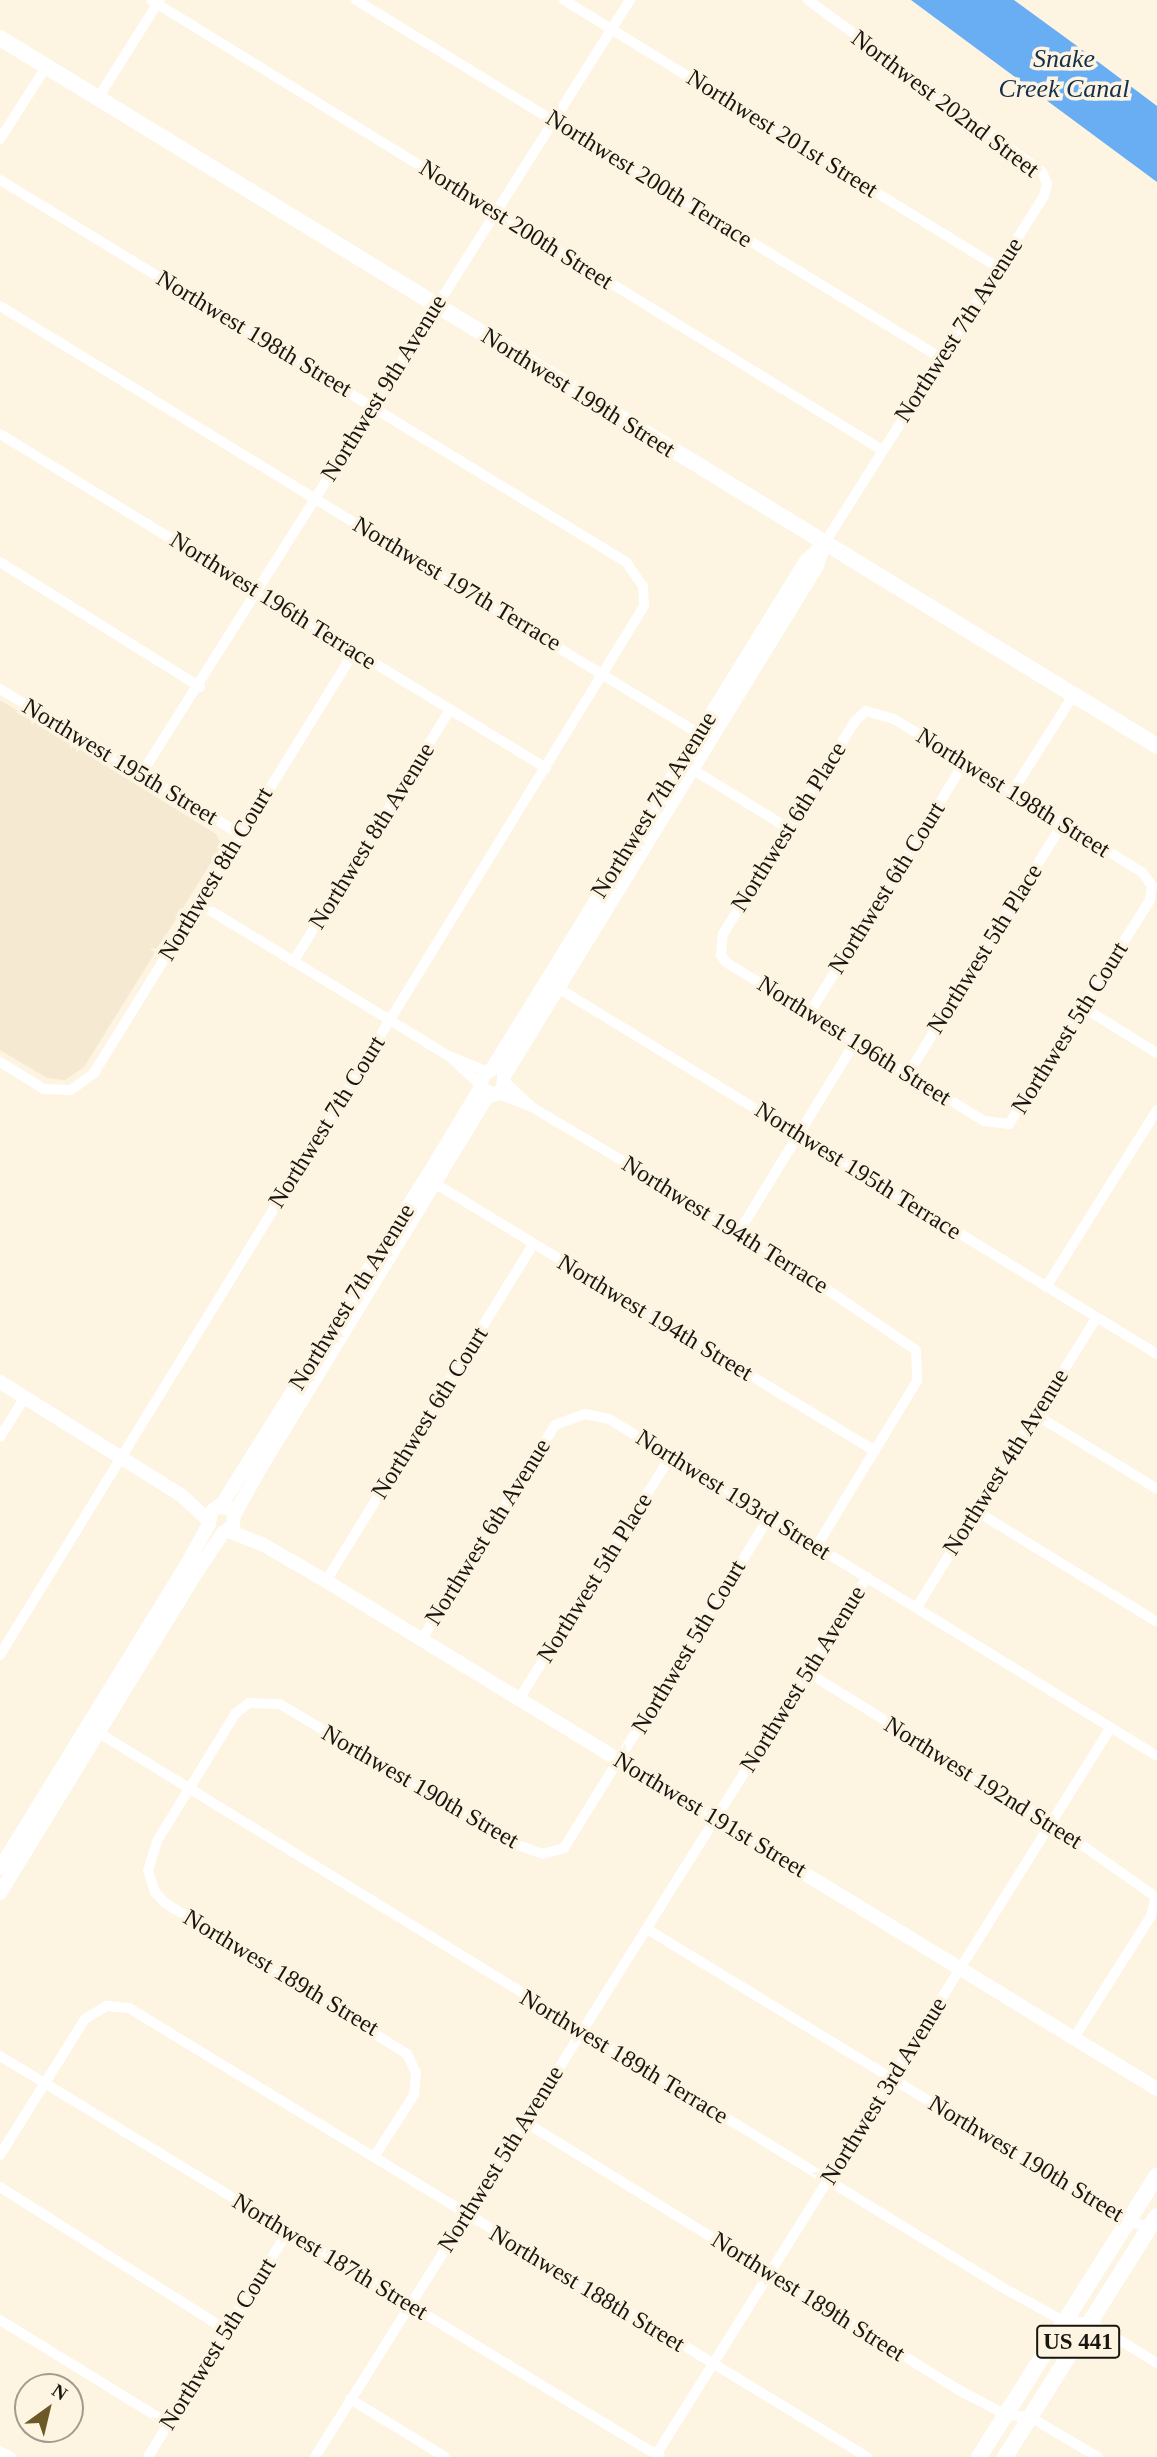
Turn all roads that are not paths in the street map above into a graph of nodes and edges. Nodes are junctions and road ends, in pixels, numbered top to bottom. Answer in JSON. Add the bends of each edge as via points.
{"nodes":[{"id":1,"x":356,"y":0,"type":"edge"},
{"id":2,"x":564,"y":0,"type":"edge"},
{"id":3,"x":630,"y":0,"type":"edge"},
{"id":4,"x":808,"y":0,"type":"edge"},
{"id":5,"x":156,"y":1,"type":"edge"},
{"id":6,"x":612,"y":29,"type":"junction"},
{"id":7,"x":0,"y":38,"type":"edge"},
{"id":8,"x":46,"y":67,"type":"junction"},
{"id":9,"x":98,"y":98,"type":"junction"},
{"id":10,"x":553,"y":120,"type":"junction"},
{"id":11,"x":0,"y":139,"type":"edge"},
{"id":12,"x":0,"y":180,"type":"edge"},
{"id":13,"x":1046,"y":184,"type":"joint"},
{"id":14,"x":496,"y":213,"type":"junction"},
{"id":15,"x":999,"y":268,"type":"junction"},
{"id":16,"x":436,"y":304,"type":"junction"},
{"id":17,"x":0,"y":306,"type":"edge"},
{"id":18,"x":941,"y":358,"type":"junction"},
{"id":19,"x":372,"y":406,"type":"junction"},
{"id":20,"x":0,"y":434,"type":"edge"},
{"id":21,"x":882,"y":450,"type":"junction"},
{"id":22,"x":315,"y":498,"type":"junction"},
{"id":23,"x":824,"y":545,"type":"junction"},
{"id":24,"x":0,"y":562,"type":"edge"},
{"id":25,"x":643,"y":586,"type":"joint"},
{"id":26,"x":258,"y":592,"type":"junction"},
{"id":27,"x":355,"y":651,"type":"junction"},
{"id":28,"x":605,"y":673,"type":"junction"},
{"id":29,"x":200,"y":687,"type":"junction"},
{"id":30,"x":0,"y":690,"type":"edge"},
{"id":31,"x":1073,"y":696,"type":"junction"},
{"id":32,"x":450,"y":710,"type":"junction"},
{"id":33,"x":866,"y":711,"type":"joint"},
{"id":34,"x":698,"y":733,"type":"junction"},
{"id":35,"x":1157,"y":746,"type":"edge"},
{"id":36,"x":964,"y":763,"type":"junction"},
{"id":37,"x":546,"y":768,"type":"junction"},
{"id":38,"x":692,"y":769,"type":"junction"},
{"id":39,"x":141,"y":776,"type":"junction"},
{"id":40,"x":1012,"y":792,"type":"junction"},
{"id":41,"x":1063,"y":823,"type":"junction"},
{"id":42,"x":788,"y":828,"type":"junction"},
{"id":43,"x":240,"y":834,"type":"junction"},
{"id":44,"x":1152,"y":886,"type":"joint"},
{"id":45,"x":198,"y":904,"type":"junction"},
{"id":46,"x":720,"y":946,"type":"joint"},
{"id":47,"x":293,"y":962,"type":"junction"},
{"id":48,"x":558,"y":988,"type":"junction"},
{"id":49,"x":1084,"y":1008,"type":"junction"},
{"id":50,"x":810,"y":1014,"type":"junction"},
{"id":51,"x":389,"y":1021,"type":"junction"},
{"id":52,"x":855,"y":1042,"type":"junction"},
{"id":53,"x":1157,"y":1053,"type":"edge"},
{"id":54,"x":450,"y":1057,"type":"junction"},
{"id":55,"x":0,"y":1062,"type":"edge"},
{"id":56,"x":908,"y":1074,"type":"junction"},
{"id":57,"x":492,"y":1082,"type":"junction"},
{"id":58,"x":1157,"y":1110,"type":"edge"},
{"id":59,"x":999,"y":1126,"type":"joint"},
{"id":60,"x":800,"y":1135,"type":"junction"},
{"id":61,"x":436,"y":1184,"type":"junction"},
{"id":62,"x":740,"y":1230,"type":"junction"},
{"id":63,"x":533,"y":1245,"type":"junction"},
{"id":64,"x":1046,"y":1287,"type":"junction"},
{"id":65,"x":1096,"y":1318,"type":"junction"},
{"id":66,"x":1157,"y":1354,"type":"edge"},
{"id":67,"x":0,"y":1382,"type":"edge"},
{"id":68,"x":25,"y":1397,"type":"junction"},
{"id":69,"x":1036,"y":1415,"type":"junction"},
{"id":70,"x":555,"y":1425,"type":"joint"},
{"id":71,"x":0,"y":1437,"type":"edge"},
{"id":72,"x":875,"y":1451,"type":"junction"},
{"id":73,"x":122,"y":1456,"type":"junction"},
{"id":74,"x":670,"y":1457,"type":"junction"},
{"id":75,"x":1157,"y":1489,"type":"edge"},
{"id":76,"x":976,"y":1511,"type":"junction"},
{"id":77,"x":213,"y":1514,"type":"junction"},
{"id":78,"x":768,"y":1517,"type":"junction"},
{"id":79,"x":230,"y":1525,"type":"junction"},
{"id":80,"x":816,"y":1547,"type":"junction"},
{"id":81,"x":866,"y":1577,"type":"junction"},
{"id":82,"x":326,"y":1581,"type":"junction"},
{"id":83,"x":917,"y":1606,"type":"junction"},
{"id":84,"x":1157,"y":1622,"type":"edge"},
{"id":85,"x":422,"y":1639,"type":"junction"},
{"id":86,"x":0,"y":1655,"type":"edge"},
{"id":87,"x":807,"y":1672,"type":"junction"},
{"id":88,"x":519,"y":1699,"type":"junction"},
{"id":89,"x":1111,"y":1727,"type":"junction"},
{"id":90,"x":99,"y":1733,"type":"junction"},
{"id":91,"x":1157,"y":1756,"type":"edge"},
{"id":92,"x":620,"y":1760,"type":"junction"},
{"id":93,"x":190,"y":1790,"type":"junction"},
{"id":94,"x":715,"y":1819,"type":"junction"},
{"id":95,"x":1052,"y":1825,"type":"junction"},
{"id":96,"x":564,"y":1848,"type":"joint"},
{"id":97,"x":0,"y":1868,"type":"edge"},
{"id":98,"x":0,"y":1893,"type":"edge"},
{"id":99,"x":1156,"y":1897,"type":"edge"},
{"id":100,"x":647,"y":1929,"type":"junction"},
{"id":101,"x":961,"y":1969,"type":"junction"},
{"id":102,"x":580,"y":2031,"type":"junction"},
{"id":103,"x":1074,"y":2038,"type":"junction"},
{"id":104,"x":0,"y":2056,"type":"edge"},
{"id":105,"x":892,"y":2079,"type":"junction"},
{"id":106,"x":44,"y":2082,"type":"junction"},
{"id":107,"x":1157,"y":2089,"type":"edge"},
{"id":108,"x":525,"y":2122,"type":"junction"},
{"id":109,"x":0,"y":2155,"type":"edge"},
{"id":110,"x":374,"y":2157,"type":"junction"},
{"id":111,"x":1157,"y":2175,"type":"edge"},
{"id":112,"x":828,"y":2179,"type":"junction"},
{"id":113,"x":0,"y":2187,"type":"edge"},
{"id":114,"x":465,"y":2216,"type":"junction"},
{"id":115,"x":1127,"y":2222,"type":"junction"},
{"id":116,"x":1155,"y":2223,"type":"edge"},
{"id":117,"x":288,"y":2231,"type":"junction"},
{"id":118,"x":767,"y":2272,"type":"junction"},
{"id":119,"x":411,"y":2306,"type":"junction"},
{"id":120,"x":0,"y":2320,"type":"edge"},
{"id":121,"x":1065,"y":2322,"type":"junction"},
{"id":122,"x":1090,"y":2322,"type":"junction"},
{"id":123,"x":228,"y":2331,"type":"junction"},
{"id":124,"x":1157,"y":2362,"type":"edge"},
{"id":125,"x":711,"y":2363,"type":"junction"},
{"id":126,"x":350,"y":2399,"type":"junction"},
{"id":127,"x":1006,"y":2414,"type":"junction"},
{"id":128,"x":1030,"y":2417,"type":"junction"},
{"id":129,"x":169,"y":2424,"type":"junction"},
{"id":130,"x":0,"y":2451,"type":"edge"},
{"id":131,"x":658,"y":2456,"type":"edge"},
{"id":132,"x":11,"y":2457,"type":"edge"},
{"id":133,"x":148,"y":2457,"type":"edge"},
{"id":134,"x":315,"y":2457,"type":"edge"},
{"id":135,"x":445,"y":2457,"type":"edge"},
{"id":136,"x":867,"y":2457,"type":"edge"},
{"id":137,"x":979,"y":2457,"type":"edge"},
{"id":138,"x":1005,"y":2457,"type":"edge"},
{"id":139,"x":1098,"y":2457,"type":"edge"}],
"edges":[{"from":1,"to":10,"type":"street","name":"Northwest 200th Terrace"},
{"from":2,"to":6,"type":"street","name":"Northwest 201st Street"},
{"from":3,"to":6,"type":"street","name":"Northwest 9th Avenue"},
{"from":4,"to":13,"type":"street","name":"Northwest 202nd Street","via":[[1042,172]]},
{"from":5,"to":9,"type":"street"},
{"from":5,"to":14,"type":"street","name":"Northwest 200th Street"},
{"from":6,"to":10,"type":"street","name":"Northwest 9th Avenue"},
{"from":6,"to":15,"type":"street","name":"Northwest 201st Street"},
{"from":7,"to":8,"type":"main road","name":"Northwest 199th Street"},
{"from":8,"to":9,"type":"main road","name":"Northwest 199th Street"},
{"from":8,"to":11,"type":"street"},
{"from":9,"to":16,"type":"main road","name":"Northwest 199th Street"},
{"from":10,"to":14,"type":"street","name":"Northwest 9th Avenue"},
{"from":10,"to":18,"type":"street","name":"Northwest 200th Terrace"},
{"from":12,"to":19,"type":"street","name":"Northwest 198th Street"},
{"from":13,"to":15,"type":"street","name":"Northwest 7th Avenue","via":[[1045,196]]},
{"from":14,"to":16,"type":"street","name":"Northwest 9th Avenue"},
{"from":14,"to":21,"type":"street","name":"Northwest 200th Street"},
{"from":15,"to":18,"type":"street","name":"Northwest 7th Avenue"},
{"from":16,"to":19,"type":"street","name":"Northwest 9th Avenue"},
{"from":16,"to":23,"type":"main road","name":"Northwest 199th Street"},
{"from":17,"to":22,"type":"street","name":"Northwest 197th Terrace"},
{"from":18,"to":21,"type":"street","name":"Northwest 7th Avenue"},
{"from":19,"to":22,"type":"street","name":"Northwest 9th Avenue"},
{"from":19,"to":25,"type":"street","name":"Northwest 198th Street","via":[[626,562]]},
{"from":20,"to":26,"type":"street","name":"Northwest 196th Terrace"},
{"from":21,"to":23,"type":"street","name":"Northwest 7th Avenue"},
{"from":22,"to":26,"type":"street","name":"Northwest 9th Avenue"},
{"from":22,"to":28,"type":"street","name":"Northwest 197th Terrace"},
{"from":23,"to":31,"type":"main road","name":"Northwest 199th Street"},
{"from":23,"to":34,"type":"street","name":"Northwest 7th Avenue","via":[[806,561]]},
{"from":23,"to":38,"type":"street","name":"Northwest 7th Avenue","via":[[817,566]]},
{"from":24,"to":29,"type":"street"},
{"from":25,"to":28,"type":"street","name":"Northwest 7th Court","via":[[645,606]]},
{"from":26,"to":27,"type":"street","name":"Northwest 196th Terrace"},
{"from":26,"to":29,"type":"street","name":"Northwest 9th Avenue"},
{"from":27,"to":32,"type":"street","name":"Northwest 196th Terrace"},
{"from":27,"to":43,"type":"street","name":"Northwest 8th Court"},
{"from":28,"to":34,"type":"street","name":"Northwest 197th Terrace"},
{"from":28,"to":37,"type":"street","name":"Northwest 7th Court"},
{"from":29,"to":39,"type":"street","name":"Northwest 9th Avenue"},
{"from":30,"to":39,"type":"street","name":"Northwest 195th Street"},
{"from":31,"to":35,"type":"main road","name":"Northwest 199th Street"},
{"from":31,"to":40,"type":"street"},
{"from":32,"to":37,"type":"street","name":"Northwest 196th Terrace"},
{"from":32,"to":47,"type":"street","name":"Northwest 8th Avenue"},
{"from":33,"to":36,"type":"street","name":"Northwest 198th Street","via":[[879,711]]},
{"from":33,"to":42,"type":"street","name":"Northwest 6th Place","via":[[855,721]]},
{"from":34,"to":57,"type":"street","name":"Northwest 7th Avenue"},
{"from":36,"to":40,"type":"street","name":"Northwest 198th Street"},
{"from":36,"to":50,"type":"street","name":"Northwest 6th Court"},
{"from":37,"to":51,"type":"street","name":"Northwest 7th Court"},
{"from":38,"to":42,"type":"street"},
{"from":38,"to":48,"type":"street","name":"Northwest 7th Avenue"},
{"from":39,"to":43,"type":"street","name":"Northwest 195th Street"},
{"from":40,"to":41,"type":"street","name":"Northwest 198th Street"},
{"from":41,"to":44,"type":"street","name":"Northwest 198th Street","via":[[1142,872]]},
{"from":41,"to":56,"type":"street","name":"Northwest 5th Place"},
{"from":42,"to":46,"type":"street","name":"Northwest 6th Place"},
{"from":43,"to":45,"type":"street","name":"Northwest 8th Court"},
{"from":44,"to":49,"type":"street","name":"Northwest 5th Court","via":[[1150,900]]},
{"from":45,"to":47,"type":"street","name":"Northwest 194th Terrace"},
{"from":45,"to":55,"type":"street","name":"Northwest 8th Court","via":[[94,1073],[71,1090],[44,1088]]},
{"from":46,"to":50,"type":"street","name":"Northwest 196th Street","via":[[726,962]]},
{"from":47,"to":51,"type":"street","name":"Northwest 194th Terrace"},
{"from":48,"to":57,"type":"street","name":"Northwest 7th Avenue"},
{"from":48,"to":60,"type":"street","name":"Northwest 195th Terrace"},
{"from":49,"to":53,"type":"street"},
{"from":49,"to":59,"type":"street","name":"Northwest 5th Court","via":[[1017,1118]]},
{"from":50,"to":52,"type":"street","name":"Northwest 196th Street"},
{"from":51,"to":54,"type":"street","name":"Northwest 194th Terrace"},
{"from":51,"to":73,"type":"street","name":"Northwest 7th Court"},
{"from":52,"to":56,"type":"street","name":"Northwest 196th Street"},
{"from":52,"to":60,"type":"street"},
{"from":54,"to":57,"type":"street","name":"Northwest 194th Terrace"},
{"from":54,"to":57,"type":"street","name":"Northwest 194th Terrace"},
{"from":56,"to":59,"type":"street","name":"Northwest 196th Street"},
{"from":57,"to":61,"type":"street","name":"Northwest 7th Avenue"},
{"from":57,"to":62,"type":"street","name":"Northwest 194th Terrace"},
{"from":57,"to":77,"type":"street","name":"Northwest 7th Avenue"},
{"from":58,"to":64,"type":"street"},
{"from":60,"to":62,"type":"street"},
{"from":60,"to":64,"type":"street","name":"Northwest 195th Terrace"},
{"from":61,"to":63,"type":"street","name":"Northwest 194th Street"},
{"from":61,"to":79,"type":"street","name":"Northwest 7th Avenue"},
{"from":62,"to":72,"type":"street","name":"Northwest 194th Terrace","via":[[916,1350],[917,1381]]},
{"from":63,"to":72,"type":"street","name":"Northwest 194th Street"},
{"from":63,"to":82,"type":"street","name":"Northwest 6th Court"},
{"from":64,"to":65,"type":"street","name":"Northwest 195th Terrace"},
{"from":65,"to":66,"type":"street","name":"Northwest 195th Terrace"},
{"from":65,"to":69,"type":"street","name":"Northwest 4th Avenue"},
{"from":67,"to":68,"type":"street"},
{"from":68,"to":71,"type":"street"},
{"from":68,"to":73,"type":"street"},
{"from":69,"to":75,"type":"street"},
{"from":69,"to":76,"type":"street","name":"Northwest 4th Avenue"},
{"from":70,"to":74,"type":"street","name":"Northwest 193rd Street","via":[[585,1414],[609,1419]]},
{"from":70,"to":85,"type":"street","name":"Northwest 6th Avenue"},
{"from":72,"to":80,"type":"street"},
{"from":73,"to":77,"type":"street"},
{"from":73,"to":86,"type":"street","name":"Northwest 7th Court"},
{"from":74,"to":78,"type":"street","name":"Northwest 193rd Street"},
{"from":74,"to":88,"type":"street","name":"Northwest 5th Place"},
{"from":76,"to":83,"type":"street","name":"Northwest 4th Avenue"},
{"from":76,"to":84,"type":"street"},
{"from":77,"to":79,"type":"street"},
{"from":77,"to":79,"type":"street"},
{"from":77,"to":97,"type":"street","name":"Northwest 7th Avenue"},
{"from":78,"to":80,"type":"street","name":"Northwest 193rd Street"},
{"from":78,"to":92,"type":"street","name":"Northwest 5th Court"},
{"from":79,"to":82,"type":"street","name":"Northwest 191st Street"},
{"from":79,"to":90,"type":"street","name":"Northwest 7th Avenue"},
{"from":80,"to":81,"type":"street","name":"Northwest 193rd Street"},
{"from":81,"to":83,"type":"street","name":"Northwest 193rd Street"},
{"from":81,"to":87,"type":"street","name":"Northwest 5th Avenue"},
{"from":82,"to":85,"type":"street","name":"Northwest 191st Street"},
{"from":83,"to":89,"type":"street","name":"Northwest 193rd Street"},
{"from":85,"to":88,"type":"street","name":"Northwest 191st Street"},
{"from":87,"to":94,"type":"street","name":"Northwest 5th Avenue"},
{"from":87,"to":95,"type":"street","name":"Northwest 192nd Street"},
{"from":88,"to":92,"type":"street","name":"Northwest 191st Street"},
{"from":89,"to":91,"type":"street","name":"Northwest 193rd Street"},
{"from":89,"to":95,"type":"street","name":"Northwest 3rd Avenue"},
{"from":90,"to":93,"type":"street","name":"Northwest 189th Terrace"},
{"from":90,"to":98,"type":"street","name":"Northwest 7th Avenue"},
{"from":92,"to":94,"type":"street","name":"Northwest 191st Street"},
{"from":92,"to":96,"type":"street","name":"Northwest 5th Court"},
{"from":93,"to":96,"type":"street","name":"Northwest 190th Street","via":[[235,1714],[249,1703],[280,1704],[507,1841],[542,1854]]},
{"from":93,"to":102,"type":"street","name":"Northwest 189th Terrace"},
{"from":93,"to":110,"type":"street","name":"Northwest 189th Street","via":[[157,1841],[148,1871],[155,1892],[407,2054],[416,2073],[414,2095]]},
{"from":94,"to":100,"type":"street","name":"Northwest 5th Avenue"},
{"from":94,"to":101,"type":"street","name":"Northwest 191st Street"},
{"from":95,"to":99,"type":"street","name":"Northwest 192nd Street"},
{"from":95,"to":101,"type":"street","name":"Northwest 3rd Avenue"},
{"from":99,"to":103,"type":"street","via":[[1151,1916]]},
{"from":100,"to":102,"type":"street","name":"Northwest 5th Avenue"},
{"from":100,"to":105,"type":"street","name":"Northwest 190th Street"},
{"from":101,"to":103,"type":"street","name":"Northwest 191st Street"},
{"from":101,"to":105,"type":"street","name":"Northwest 3rd Avenue"},
{"from":102,"to":108,"type":"street","name":"Northwest 5th Avenue"},
{"from":102,"to":112,"type":"street","name":"Northwest 189th Terrace"},
{"from":103,"to":107,"type":"street","name":"Northwest 191st Street"},
{"from":104,"to":106,"type":"street","name":"Northwest 187th Street"},
{"from":105,"to":112,"type":"street","name":"Northwest 3rd Avenue"},
{"from":105,"to":115,"type":"street","name":"Northwest 190th Street"},
{"from":106,"to":109,"type":"street"},
{"from":106,"to":110,"type":"street","name":"Northwest 188th Street","via":[[85,2019],[107,2006],[129,2008]]},
{"from":106,"to":117,"type":"street","name":"Northwest 187th Street"},
{"from":108,"to":114,"type":"street","name":"Northwest 5th Avenue"},
{"from":108,"to":118,"type":"street","name":"Northwest 189th Street"},
{"from":110,"to":114,"type":"street","name":"Northwest 188th Street"},
{"from":111,"to":115,"type":"main road","number":"US 441"},
{"from":112,"to":118,"type":"street","name":"Northwest 3rd Avenue"},
{"from":112,"to":121,"type":"street","name":"Northwest 189th Terrace"},
{"from":113,"to":123,"type":"street"},
{"from":114,"to":119,"type":"street","name":"Northwest 5th Avenue"},
{"from":114,"to":125,"type":"street","name":"Northwest 188th Street"},
{"from":115,"to":116,"type":"street","name":"Northwest 190th Street"},
{"from":115,"to":121,"type":"main road","number":"US 441"},
{"from":116,"to":122,"type":"main road","number":"US 441"},
{"from":117,"to":119,"type":"street","name":"Northwest 187th Street"},
{"from":117,"to":123,"type":"street","name":"Northwest 5th Court"},
{"from":118,"to":125,"type":"street","name":"Northwest 3rd Avenue"},
{"from":118,"to":127,"type":"street","name":"Northwest 189th Street"},
{"from":119,"to":126,"type":"street","name":"Northwest 5th Avenue"},
{"from":119,"to":131,"type":"street","name":"Northwest 187th Street"},
{"from":120,"to":129,"type":"street"},
{"from":121,"to":122,"type":"street"},
{"from":121,"to":127,"type":"main road","number":"US 441"},
{"from":122,"to":124,"type":"street"},
{"from":122,"to":128,"type":"main road","number":"US 441"},
{"from":123,"to":129,"type":"street","name":"Northwest 5th Court"},
{"from":125,"to":131,"type":"street","name":"Northwest 3rd Avenue"},
{"from":125,"to":136,"type":"street","name":"Northwest 188th Street"},
{"from":126,"to":134,"type":"street","name":"Northwest 5th Avenue"},
{"from":126,"to":135,"type":"street"},
{"from":127,"to":128,"type":"street","name":"Northwest 189th Street"},
{"from":127,"to":137,"type":"main road","number":"US 441"},
{"from":128,"to":138,"type":"main road","number":"US 441"},
{"from":128,"to":139,"type":"street","name":"Northwest 189th Street"},
{"from":129,"to":133,"type":"street","name":"Northwest 5th Court"},
{"from":130,"to":132,"type":"street"}]}
